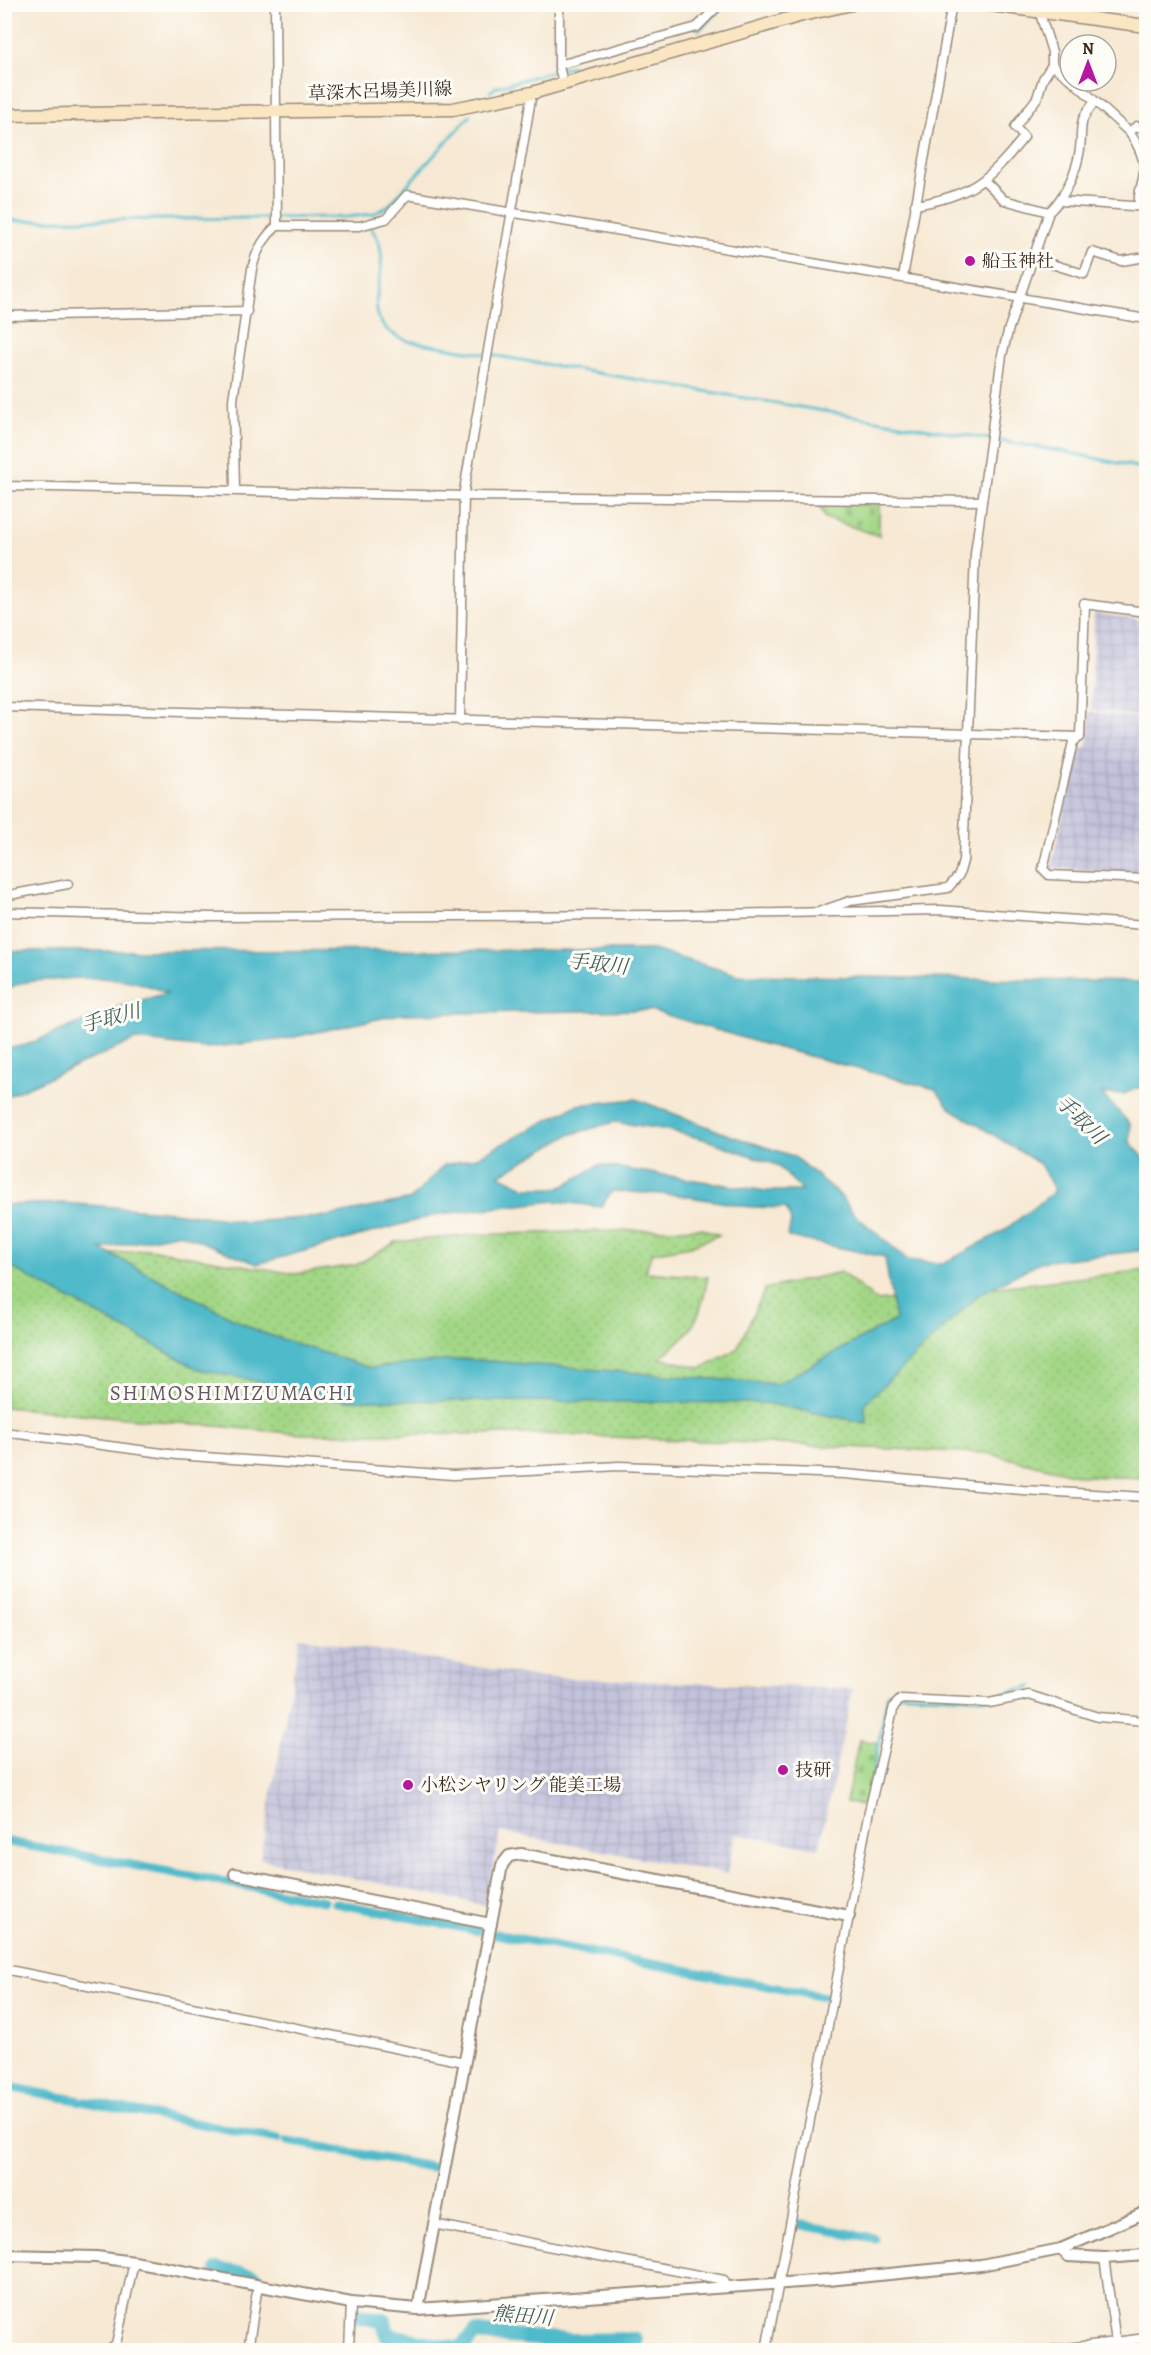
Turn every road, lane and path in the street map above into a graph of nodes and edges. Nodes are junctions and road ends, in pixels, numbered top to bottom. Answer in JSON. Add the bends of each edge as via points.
{"nodes":[{"id":1,"x":275,"y":4,"type":"edge"},
{"id":2,"x":559,"y":4,"type":"edge"},
{"id":3,"x":720,"y":4,"type":"edge"},
{"id":4,"x":852,"y":4,"type":"edge"},
{"id":5,"x":952,"y":4,"type":"edge"},
{"id":6,"x":983,"y":4,"type":"edge"},
{"id":7,"x":1038,"y":8,"type":"edge"},
{"id":8,"x":1146,"y":27,"type":"edge"},
{"id":9,"x":1052,"y":65,"type":"junction"},
{"id":10,"x":1058,"y":70,"type":"edge"},
{"id":11,"x":561,"y":72,"type":"junction"},
{"id":12,"x":532,"y":93,"type":"junction"},
{"id":13,"x":1085,"y":93,"type":"edge"},
{"id":14,"x":1095,"y":102,"type":"junction"},
{"id":15,"x":276,"y":112,"type":"junction"},
{"id":16,"x":4,"y":114,"type":"edge"},
{"id":17,"x":1146,"y":131,"type":"edge"},
{"id":18,"x":1129,"y":132,"type":"junction"},
{"id":19,"x":985,"y":181,"type":"junction"},
{"id":20,"x":1061,"y":201,"type":"junction"},
{"id":21,"x":915,"y":205,"type":"junction"},
{"id":22,"x":1143,"y":206,"type":"edge"},
{"id":23,"x":1049,"y":212,"type":"junction"},
{"id":24,"x":511,"y":213,"type":"junction"},
{"id":25,"x":277,"y":221,"type":"junction"},
{"id":26,"x":1146,"y":256,"type":"edge"},
{"id":27,"x":1032,"y":258,"type":"junction"},
{"id":28,"x":903,"y":277,"type":"junction"},
{"id":29,"x":1021,"y":297,"type":"junction"},
{"id":30,"x":247,"y":311,"type":"junction"},
{"id":31,"x":4,"y":316,"type":"edge"},
{"id":32,"x":1146,"y":319,"type":"edge"},
{"id":33,"x":4,"y":486,"type":"edge"},
{"id":34,"x":235,"y":489,"type":"junction"},
{"id":35,"x":466,"y":496,"type":"junction"},
{"id":36,"x":982,"y":501,"type":"junction"},
{"id":37,"x":1146,"y":612,"type":"edge"},
{"id":38,"x":4,"y":706,"type":"edge"},
{"id":39,"x":460,"y":721,"type":"junction"},
{"id":40,"x":967,"y":734,"type":"junction"},
{"id":41,"x":1080,"y":737,"type":"junction"},
{"id":42,"x":1146,"y":879,"type":"edge"},
{"id":43,"x":68,"y":884,"type":"dead end"},
{"id":44,"x":4,"y":896,"type":"edge"},
{"id":45,"x":4,"y":912,"type":"edge"},
{"id":46,"x":820,"y":912,"type":"junction"},
{"id":47,"x":1146,"y":925,"type":"edge"},
{"id":48,"x":4,"y":1432,"type":"edge"},
{"id":49,"x":1146,"y":1497,"type":"edge"},
{"id":50,"x":1146,"y":1721,"type":"edge"},
{"id":51,"x":235,"y":1874,"type":"dead end"},
{"id":52,"x":849,"y":1916,"type":"junction"},
{"id":53,"x":491,"y":1924,"type":"junction"},
{"id":54,"x":4,"y":1969,"type":"edge"},
{"id":55,"x":464,"y":2062,"type":"junction"},
{"id":56,"x":1146,"y":2212,"type":"edge"},
{"id":57,"x":433,"y":2224,"type":"junction"},
{"id":58,"x":1061,"y":2248,"type":"junction"},
{"id":59,"x":4,"y":2254,"type":"edge"},
{"id":60,"x":1146,"y":2255,"type":"edge"},
{"id":61,"x":1104,"y":2258,"type":"junction"},
{"id":62,"x":134,"y":2262,"type":"junction"},
{"id":63,"x":777,"y":2283,"type":"junction"},
{"id":64,"x":258,"y":2285,"type":"junction"},
{"id":65,"x":726,"y":2286,"type":"junction"},
{"id":66,"x":351,"y":2303,"type":"junction"},
{"id":67,"x":418,"y":2309,"type":"junction"},
{"id":68,"x":1146,"y":2338,"type":"edge"},
{"id":69,"x":1116,"y":2342,"type":"junction"},
{"id":70,"x":108,"y":2350,"type":"edge"},
{"id":71,"x":248,"y":2350,"type":"edge"},
{"id":72,"x":349,"y":2350,"type":"edge"},
{"id":73,"x":766,"y":2350,"type":"edge"},
{"id":74,"x":1052,"y":2350,"type":"edge"}],
"edges":[{"from":1,"to":15,"type":"street"},
{"from":2,"to":11,"type":"street"},
{"from":3,"to":11,"type":"street","via":[[697,27]]},
{"from":4,"to":11,"type":"main road","name":"草深木呂場美川線"},
{"from":5,"to":21,"type":"street"},
{"from":6,"to":7,"type":"main road"},
{"from":7,"to":8,"type":"main road"},
{"from":7,"to":9,"type":"street","via":[[1052,52]]},
{"from":9,"to":10,"type":"street"},
{"from":9,"to":19,"type":"street","via":[[1037,98],[1015,127],[1024,137]]},
{"from":11,"to":12,"type":"main road","name":"草深木呂場美川線"},
{"from":12,"to":15,"type":"main road","name":"草深木呂場美川線","via":[[453,109]]},
{"from":12,"to":24,"type":"street"},
{"from":13,"to":14,"type":"street"},
{"from":14,"to":18,"type":"street"},
{"from":14,"to":20,"type":"street","via":[[1082,117],[1080,150]]},
{"from":15,"to":16,"type":"main road","name":"草深木呂場美川線"},
{"from":15,"to":25,"type":"street"},
{"from":17,"to":18,"type":"street","via":[[1137,126]]},
{"from":18,"to":22,"type":"street","via":[[1144,170],[1138,195]]},
{"from":19,"to":21,"type":"street","via":[[941,200]]},
{"from":19,"to":23,"type":"street","via":[[1004,200]]},
{"from":20,"to":22,"type":"street"},
{"from":20,"to":23,"type":"street"},
{"from":21,"to":28,"type":"street"},
{"from":23,"to":27,"type":"street"},
{"from":24,"to":25,"type":"street","via":[[408,195],[386,219],[359,226]]},
{"from":24,"to":28,"type":"street"},
{"from":24,"to":35,"type":"street"},
{"from":25,"to":30,"type":"street","via":[[256,254]]},
{"from":26,"to":27,"type":"street","via":[[1121,261],[1092,252],[1084,274]]},
{"from":27,"to":29,"type":"street"},
{"from":28,"to":29,"type":"street"},
{"from":29,"to":32,"type":"street"},
{"from":29,"to":36,"type":"street","via":[[1002,355]]},
{"from":30,"to":31,"type":"street"},
{"from":30,"to":34,"type":"street","via":[[233,400]]},
{"from":33,"to":34,"type":"street"},
{"from":34,"to":35,"type":"street"},
{"from":35,"to":36,"type":"street"},
{"from":35,"to":39,"type":"street"},
{"from":36,"to":40,"type":"street","via":[[973,581]]},
{"from":37,"to":41,"type":"street","via":[[1084,604]]},
{"from":38,"to":39,"type":"street"},
{"from":39,"to":40,"type":"street"},
{"from":40,"to":41,"type":"street"},
{"from":40,"to":46,"type":"street","via":[[963,861],[955,882],[948,888],[850,901]]},
{"from":41,"to":42,"type":"street","via":[[1073,742],[1043,869],[1049,875]]},
{"from":43,"to":44,"type":"street"},
{"from":45,"to":46,"type":"street","via":[[222,917]]},
{"from":46,"to":47,"type":"street","via":[[940,910]]},
{"from":48,"to":49,"type":"street","via":[[177,1455],[453,1475],[619,1466],[845,1474]]},
{"from":50,"to":52,"type":"street","via":[[1098,1717],[1029,1695],[989,1703],[901,1699],[894,1706],[871,1799]]},
{"from":51,"to":53,"type":"street"},
{"from":52,"to":53,"type":"street","via":[[521,1854],[509,1856],[502,1865]]},
{"from":52,"to":63,"type":"street","via":[[804,2161]]},
{"from":53,"to":55,"type":"street"},
{"from":54,"to":55,"type":"street"},
{"from":55,"to":57,"type":"street"},
{"from":56,"to":58,"type":"street"},
{"from":57,"to":65,"type":"street","via":[[724,2280]]},
{"from":57,"to":67,"type":"street"},
{"from":58,"to":61,"type":"street","via":[[1068,2256]]},
{"from":58,"to":63,"type":"street","via":[[981,2265]]},
{"from":59,"to":62,"type":"street"},
{"from":60,"to":61,"type":"street"},
{"from":61,"to":69,"type":"street"},
{"from":62,"to":64,"type":"street"},
{"from":62,"to":70,"type":"street","via":[[116,2344]]},
{"from":63,"to":65,"type":"street"},
{"from":63,"to":73,"type":"street"},
{"from":64,"to":66,"type":"street"},
{"from":64,"to":71,"type":"street"},
{"from":65,"to":67,"type":"street"},
{"from":66,"to":67,"type":"street"},
{"from":66,"to":72,"type":"street"},
{"from":68,"to":69,"type":"street"},
{"from":69,"to":74,"type":"street"}]}
